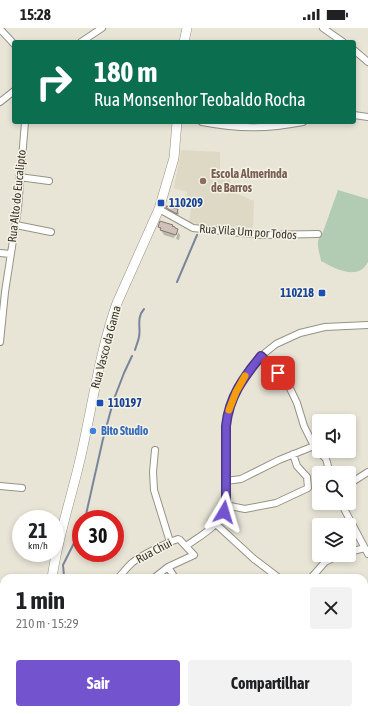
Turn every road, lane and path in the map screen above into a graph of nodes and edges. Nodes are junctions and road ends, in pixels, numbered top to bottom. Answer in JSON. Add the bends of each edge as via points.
{"nodes":[{"id":1,"x":102,"y":28,"type":"edge"},
{"id":2,"x":187,"y":28,"type":"edge"},
{"id":3,"x":322,"y":28,"type":"edge"},
{"id":4,"x":0,"y":29,"type":"edge"},
{"id":5,"x":84,"y":40,"type":"edge"},
{"id":6,"x":184,"y":40,"type":"edge"},
{"id":7,"x":340,"y":40,"type":"edge"},
{"id":8,"x":12,"y":42,"type":"edge"},
{"id":9,"x":356,"y":52,"type":"edge"},
{"id":10,"x":366,"y":60,"type":"edge"},
{"id":11,"x":12,"y":93,"type":"edge"},
{"id":12,"x":0,"y":102,"type":"edge"},
{"id":13,"x":356,"y":115,"type":"edge"},
{"id":14,"x":368,"y":117,"type":"edge"},
{"id":15,"x":25,"y":124,"type":"edge"},
{"id":16,"x":177,"y":124,"type":"edge"},
{"id":17,"x":218,"y":124,"type":"edge"},
{"id":18,"x":292,"y":124,"type":"edge"},
{"id":19,"x":20,"y":177,"type":"junction"},
{"id":20,"x":49,"y":181,"type":"dead end"},
{"id":21,"x":159,"y":209,"type":"junction"},
{"id":22,"x":16,"y":226,"type":"junction"},
{"id":23,"x":51,"y":232,"type":"dead end"},
{"id":24,"x":318,"y":234,"type":"dead end"},
{"id":25,"x":0,"y":253,"type":"edge"},
{"id":26,"x":10,"y":254,"type":"junction"},
{"id":27,"x":368,"y":324,"type":"edge"},
{"id":28,"x":0,"y":340,"type":"edge"},
{"id":29,"x":261,"y":356,"type":"junction"},
{"id":30,"x":312,"y":442,"type":"edge"},
{"id":31,"x":312,"y":447,"type":"edge"},
{"id":32,"x":155,"y":450,"type":"dead end"},
{"id":33,"x":293,"y":454,"type":"junction"},
{"id":34,"x":368,"y":472,"type":"edge"},
{"id":35,"x":356,"y":480,"type":"edge"},
{"id":36,"x":226,"y":481,"type":"junction"},
{"id":37,"x":0,"y":486,"type":"edge"},
{"id":38,"x":22,"y":488,"type":"dead end"},
{"id":39,"x":225,"y":505,"type":"junction"},
{"id":40,"x":346,"y":510,"type":"edge"},
{"id":41,"x":216,"y":524,"type":"junction"},
{"id":42,"x":170,"y":542,"type":"junction"},
{"id":43,"x":365,"y":545,"type":"edge"},
{"id":44,"x":186,"y":546,"type":"junction"},
{"id":45,"x":368,"y":554,"type":"edge"},
{"id":46,"x":325,"y":562,"type":"edge"},
{"id":47,"x":168,"y":567,"type":"junction"},
{"id":48,"x":53,"y":574,"type":"edge"},
{"id":49,"x":122,"y":574,"type":"edge"},
{"id":50,"x":159,"y":574,"type":"edge"},
{"id":51,"x":172,"y":574,"type":"edge"},
{"id":52,"x":273,"y":574,"type":"edge"},
{"id":53,"x":314,"y":574,"type":"edge"}],
"edges":[{"from":1,"to":5,"type":"street"},
{"from":2,"to":6,"type":"main road"},
{"from":3,"to":7,"type":"street"},
{"from":4,"to":8,"type":"street"},
{"from":9,"to":10,"type":"street"},
{"from":11,"to":12,"type":"street"},
{"from":13,"to":14,"type":"street"},
{"from":15,"to":19,"type":"street","name":"Rua Alto do Eucalipto"},
{"from":16,"to":21,"type":"main road","name":"Rua Vasco da Gama","via":[[174,158]]},
{"from":17,"to":18,"type":"street","via":[[250,128]]},
{"from":19,"to":20,"type":"street"},
{"from":19,"to":22,"type":"street","name":"Rua Alto do Eucalipto"},
{"from":21,"to":24,"type":"street","name":"Rua Vila Um por Todos","via":[[193,228],[262,235]]},
{"from":21,"to":48,"type":"main road","name":"Rua Vasco da Gama","via":[[111,318]]},
{"from":22,"to":23,"type":"street"},
{"from":22,"to":26,"type":"street","name":"Rua Alto do Eucalipto"},
{"from":25,"to":26,"type":"street"},
{"from":26,"to":28,"type":"street","name":"Rua Alto do Eucalipto"},
{"from":27,"to":29,"type":"street","via":[[325,327],[300,333],[276,344]]},
{"from":29,"to":30,"type":"street","via":[[286,380]]},
{"from":29,"to":36,"type":"street","via":[[244,376],[230,404],[227,415]]},
{"from":31,"to":33,"type":"street"},
{"from":32,"to":42,"type":"street","via":[[154,490]]},
{"from":33,"to":36,"type":"street","via":[[241,479]]},
{"from":33,"to":39,"type":"street","via":[[297,466],[307,477],[308,488],[276,503],[245,510]]},
{"from":34,"to":35,"type":"street"},
{"from":36,"to":39,"type":"street"},
{"from":37,"to":38,"type":"street"},
{"from":39,"to":41,"type":"street","via":[[224,512]]},
{"from":40,"to":43,"type":"street"},
{"from":41,"to":44,"type":"street"},
{"from":41,"to":52,"type":"street","via":[[254,560]]},
{"from":42,"to":44,"type":"street","name":"Rua Chui","via":[[178,539]]},
{"from":42,"to":49,"type":"street","name":"Rua Chui","via":[[134,561]]},
{"from":43,"to":45,"type":"street"},
{"from":44,"to":47,"type":"street","name":"Rua Chui","via":[[194,555]]},
{"from":46,"to":53,"type":"street"},
{"from":47,"to":50,"type":"street"},
{"from":47,"to":51,"type":"street"}]}
